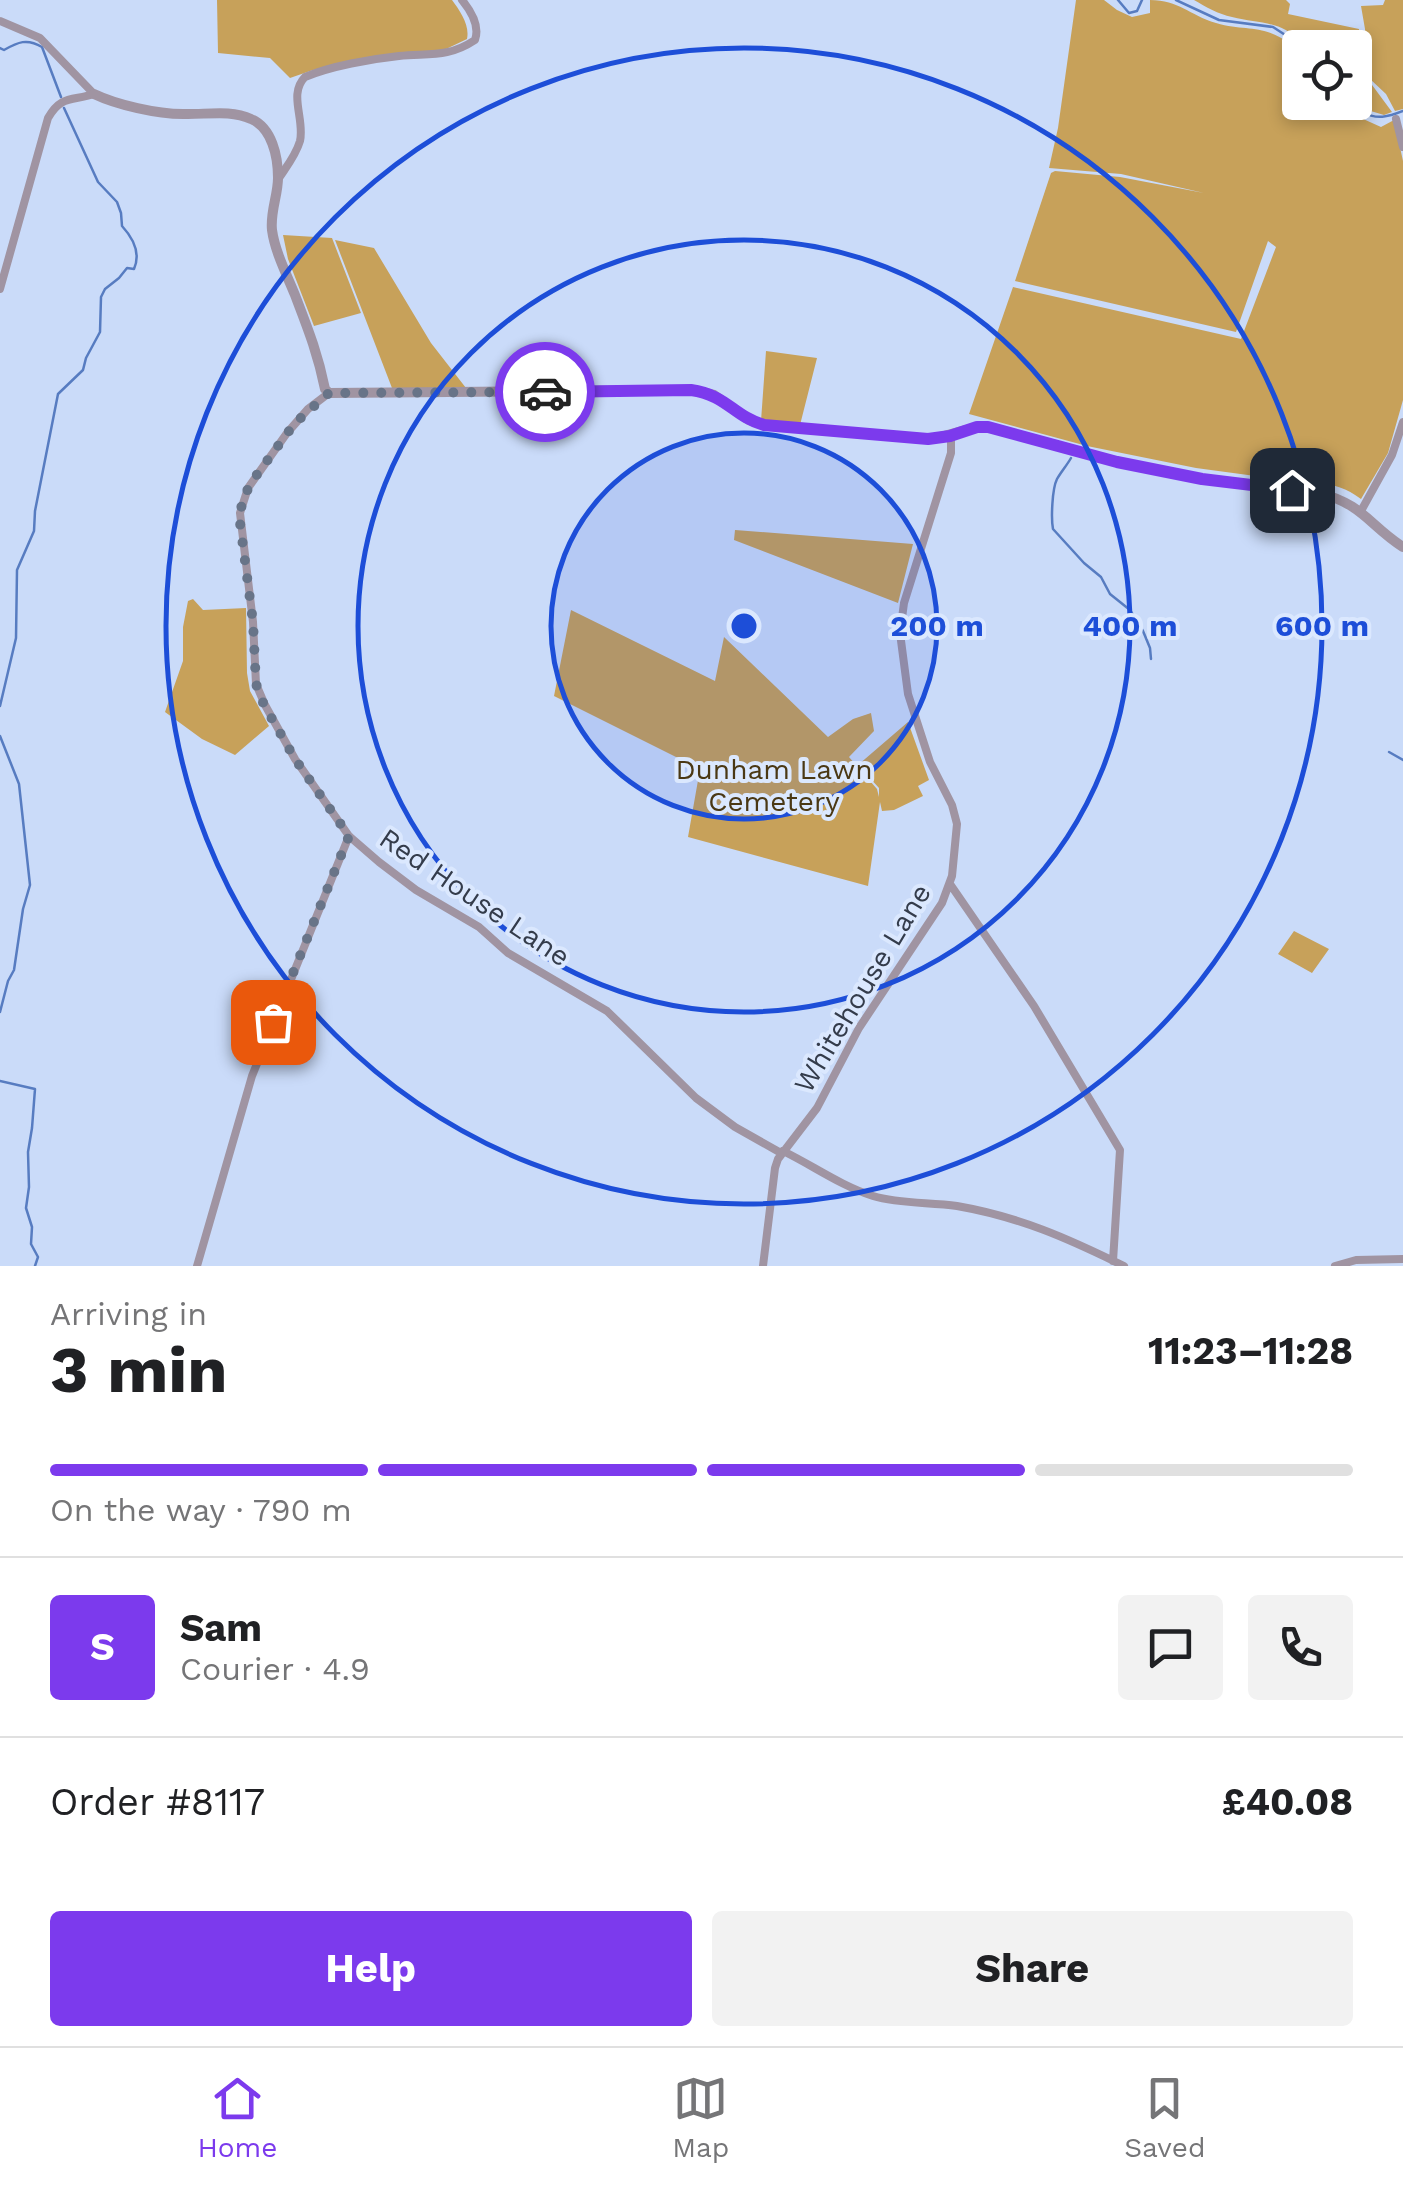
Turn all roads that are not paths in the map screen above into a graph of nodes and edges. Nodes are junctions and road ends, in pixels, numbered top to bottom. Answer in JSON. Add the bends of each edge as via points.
{"nodes":[{"id":1,"x":462,"y":0,"type":"edge"},
{"id":2,"x":0,"y":21,"type":"edge"},
{"id":3,"x":94,"y":94,"type":"junction"},
{"id":4,"x":1396,"y":119,"type":"dead end"},
{"id":5,"x":1403,"y":147,"type":"edge"},
{"id":6,"x":278,"y":179,"type":"junction"},
{"id":7,"x":0,"y":289,"type":"edge"},
{"id":8,"x":329,"y":393,"type":"junction"},
{"id":9,"x":1403,"y":422,"type":"edge"},
{"id":10,"x":950,"y":436,"type":"junction"},
{"id":11,"x":1361,"y":511,"type":"junction"},
{"id":12,"x":1403,"y":547,"type":"edge"},
{"id":13,"x":349,"y":836,"type":"junction"},
{"id":14,"x":950,"y":884,"type":"junction"},
{"id":15,"x":782,"y":1152,"type":"junction"},
{"id":16,"x":1403,"y":1258,"type":"edge"},
{"id":17,"x":1113,"y":1260,"type":"junction"},
{"id":18,"x":197,"y":1266,"type":"edge"},
{"id":19,"x":763,"y":1266,"type":"edge"},
{"id":20,"x":1124,"y":1266,"type":"edge"},
{"id":21,"x":1335,"y":1266,"type":"edge"}],
"edges":[{"from":1,"to":6,"type":"street","via":[[478,31],[464,47],[306,76],[296,95],[299,144]]},
{"from":2,"to":3,"type":"street","via":[[40,38]]},
{"from":3,"to":6,"type":"street","via":[[157,112],[256,120],[273,144]]},
{"from":3,"to":7,"type":"street","via":[[68,98],[48,118]]},
{"from":4,"to":5,"type":"street"},
{"from":6,"to":8,"type":"street","via":[[272,232]]},
{"from":8,"to":10,"type":"street","via":[[691,390],[714,395],[764,425]]},
{"from":8,"to":13,"type":"street","name":"Red House Lane","via":[[295,423],[253,480],[240,523],[256,684],[295,759]]},
{"from":9,"to":11,"type":"street"},
{"from":10,"to":11,"type":"street","via":[[996,428],[1117,462],[1319,493]]},
{"from":10,"to":14,"type":"street","name":"Whitehouse Lane","via":[[951,453],[900,633],[908,696],[957,824]]},
{"from":11,"to":12,"type":"street"},
{"from":13,"to":15,"type":"street","name":"Red House Lane","via":[[508,953],[607,1010],[696,1098]]},
{"from":13,"to":18,"type":"street","via":[[252,1076]]},
{"from":14,"to":15,"type":"street","name":"Whitehouse Lane","via":[[817,1108]]},
{"from":14,"to":17,"type":"street","via":[[1034,1006],[1120,1150]]},
{"from":15,"to":17,"type":"street","name":"Red House Lane","via":[[870,1196],[1023,1221]]},
{"from":15,"to":19,"type":"street","via":[[774,1168]]},
{"from":16,"to":21,"type":"street"},
{"from":17,"to":20,"type":"street","name":"Red House Lane"}]}
